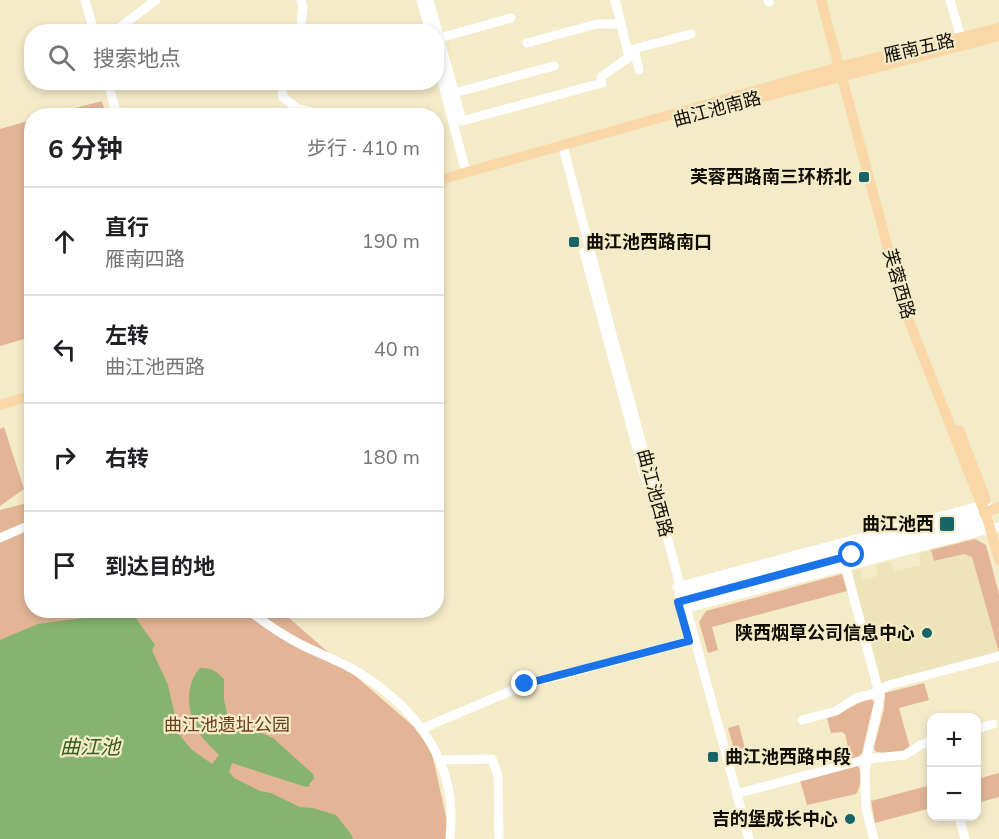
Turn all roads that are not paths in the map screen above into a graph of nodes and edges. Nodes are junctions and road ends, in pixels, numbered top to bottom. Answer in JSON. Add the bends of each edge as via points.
{"nodes":[{"id":1,"x":85,"y":0,"type":"edge"},
{"id":2,"x":156,"y":0,"type":"edge"},
{"id":3,"x":301,"y":0,"type":"edge"},
{"id":4,"x":421,"y":0,"type":"edge"},
{"id":5,"x":429,"y":0,"type":"edge"},
{"id":6,"x":615,"y":0,"type":"edge"},
{"id":7,"x":821,"y":0,"type":"edge"},
{"id":8,"x":828,"y":0,"type":"edge"},
{"id":9,"x":950,"y":0,"type":"edge"},
{"id":10,"x":511,"y":18,"type":"dead end"},
{"id":11,"x":92,"y":24,"type":"edge"},
{"id":12,"x":124,"y":24,"type":"edge"},
{"id":13,"x":302,"y":24,"type":"edge"},
{"id":14,"x":428,"y":24,"type":"edge"},
{"id":15,"x":435,"y":24,"type":"edge"},
{"id":16,"x":621,"y":24,"type":"junction"},
{"id":17,"x":999,"y":28,"type":"edge"},
{"id":18,"x":691,"y":34,"type":"dead end"},
{"id":19,"x":999,"y":36,"type":"edge"},
{"id":20,"x":444,"y":37,"type":"edge"},
{"id":21,"x":960,"y":38,"type":"junction"},
{"id":22,"x":527,"y":43,"type":"dead end"},
{"id":23,"x":444,"y":56,"type":"edge"},
{"id":24,"x":554,"y":66,"type":"dead end"},
{"id":25,"x":639,"y":70,"type":"dead end"},
{"id":26,"x":844,"y":71,"type":"junction"},
{"id":27,"x":444,"y":88,"type":"edge"},
{"id":28,"x":110,"y":90,"type":"edge"},
{"id":29,"x":282,"y":90,"type":"edge"},
{"id":30,"x":454,"y":93,"type":"junction"},
{"id":31,"x":115,"y":108,"type":"edge"},
{"id":32,"x":297,"y":108,"type":"edge"},
{"id":33,"x":562,"y":150,"type":"junction"},
{"id":34,"x":466,"y":172,"type":"junction"},
{"id":35,"x":444,"y":179,"type":"edge"},
{"id":36,"x":444,"y":186,"type":"edge"},
{"id":37,"x":24,"y":390,"type":"edge"},
{"id":38,"x":0,"y":398,"type":"edge"},
{"id":39,"x":24,"y":398,"type":"edge"},
{"id":40,"x":0,"y":405,"type":"edge"},
{"id":41,"x":992,"y":517,"type":"edge"},
{"id":42,"x":24,"y":528,"type":"edge"},
{"id":43,"x":0,"y":538,"type":"edge"},
{"id":44,"x":999,"y":560,"type":"edge"},
{"id":45,"x":845,"y":561,"type":"junction"},
{"id":46,"x":680,"y":598,"type":"junction"},
{"id":47,"x":259,"y":618,"type":"edge"},
{"id":48,"x":689,"y":641,"type":"junction"},
{"id":49,"x":999,"y":656,"type":"edge"},
{"id":50,"x":879,"y":691,"type":"junction"},
{"id":51,"x":802,"y":720,"type":"dead end"},
{"id":52,"x":993,"y":724,"type":"dead end"},
{"id":53,"x":981,"y":728,"type":"edge"},
{"id":54,"x":421,"y":729,"type":"junction"},
{"id":55,"x":927,"y":743,"type":"edge"},
{"id":56,"x":867,"y":759,"type":"junction"},
{"id":57,"x":439,"y":760,"type":"junction"},
{"id":58,"x":736,"y":794,"type":"junction"},
{"id":59,"x":960,"y":821,"type":"edge"},
{"id":60,"x":450,"y":839,"type":"edge"},
{"id":61,"x":499,"y":839,"type":"edge"},
{"id":62,"x":742,"y":839,"type":"edge"},
{"id":63,"x":749,"y":839,"type":"edge"},
{"id":64,"x":874,"y":839,"type":"edge"},
{"id":65,"x":965,"y":839,"type":"edge"}],
"edges":[{"from":1,"to":11,"type":"street"},
{"from":2,"to":12,"type":"street"},
{"from":3,"to":13,"type":"street"},
{"from":4,"to":14,"type":"street"},
{"from":5,"to":15,"type":"street"},
{"from":6,"to":16,"type":"street"},
{"from":7,"to":26,"type":"main road","name":"芙蓉西路"},
{"from":8,"to":26,"type":"main road","name":"芙蓉西路"},
{"from":9,"to":21,"type":"street"},
{"from":10,"to":20,"type":"street"},
{"from":16,"to":22,"type":"street","via":[[597,24]]},
{"from":16,"to":30,"type":"street","via":[[629,57],[602,80],[462,121]]},
{"from":17,"to":21,"type":"main road","name":"雁南五路"},
{"from":18,"to":25,"type":"street","via":[[634,49]]},
{"from":19,"to":26,"type":"main road","name":"曲江池南路"},
{"from":21,"to":26,"type":"main road","name":"雁南五路"},
{"from":23,"to":30,"type":"street"},
{"from":24,"to":30,"type":"street"},
{"from":26,"to":33,"type":"main road","name":"曲江池南路"},
{"from":26,"to":41,"type":"main road","name":"芙蓉西路","via":[[905,311]]},
{"from":27,"to":34,"type":"street"},
{"from":28,"to":31,"type":"street"},
{"from":29,"to":32,"type":"street","via":[[283,97]]},
{"from":33,"to":34,"type":"main road","name":"曲江池南路"},
{"from":33,"to":36,"type":"main road","name":"曲江池南路"},
{"from":33,"to":46,"type":"street","name":"曲江池西路","via":[[603,329]]},
{"from":34,"to":35,"type":"main road","name":"曲江池南路"},
{"from":37,"to":38,"type":"main road"},
{"from":39,"to":40,"type":"main road"},
{"from":41,"to":44,"type":"main road","name":"芙蓉西路"},
{"from":41,"to":45,"type":"street"},
{"from":41,"to":46,"type":"street"},
{"from":42,"to":43,"type":"street"},
{"from":45,"to":46,"type":"street"},
{"from":45,"to":50,"type":"street"},
{"from":46,"to":48,"type":"street","name":"曲江池西路"},
{"from":46,"to":58,"type":"street","name":"曲江池西路"},
{"from":47,"to":54,"type":"street","via":[[391,695]]},
{"from":48,"to":54,"type":"street","via":[[525,684]]},
{"from":48,"to":62,"type":"street","name":"曲江池西路"},
{"from":49,"to":50,"type":"street"},
{"from":50,"to":51,"type":"street","via":[[856,698],[836,711]]},
{"from":50,"to":56,"type":"street"},
{"from":52,"to":53,"type":"street"},
{"from":54,"to":57,"type":"street"},
{"from":55,"to":56,"type":"street","via":[[905,755]]},
{"from":56,"to":58,"type":"street"},
{"from":56,"to":64,"type":"street","via":[[865,797]]},
{"from":57,"to":60,"type":"street","via":[[450,798]]},
{"from":57,"to":61,"type":"street","via":[[492,759],[498,776]]},
{"from":58,"to":63,"type":"street","name":"曲江池西路"},
{"from":59,"to":65,"type":"street"}]}
